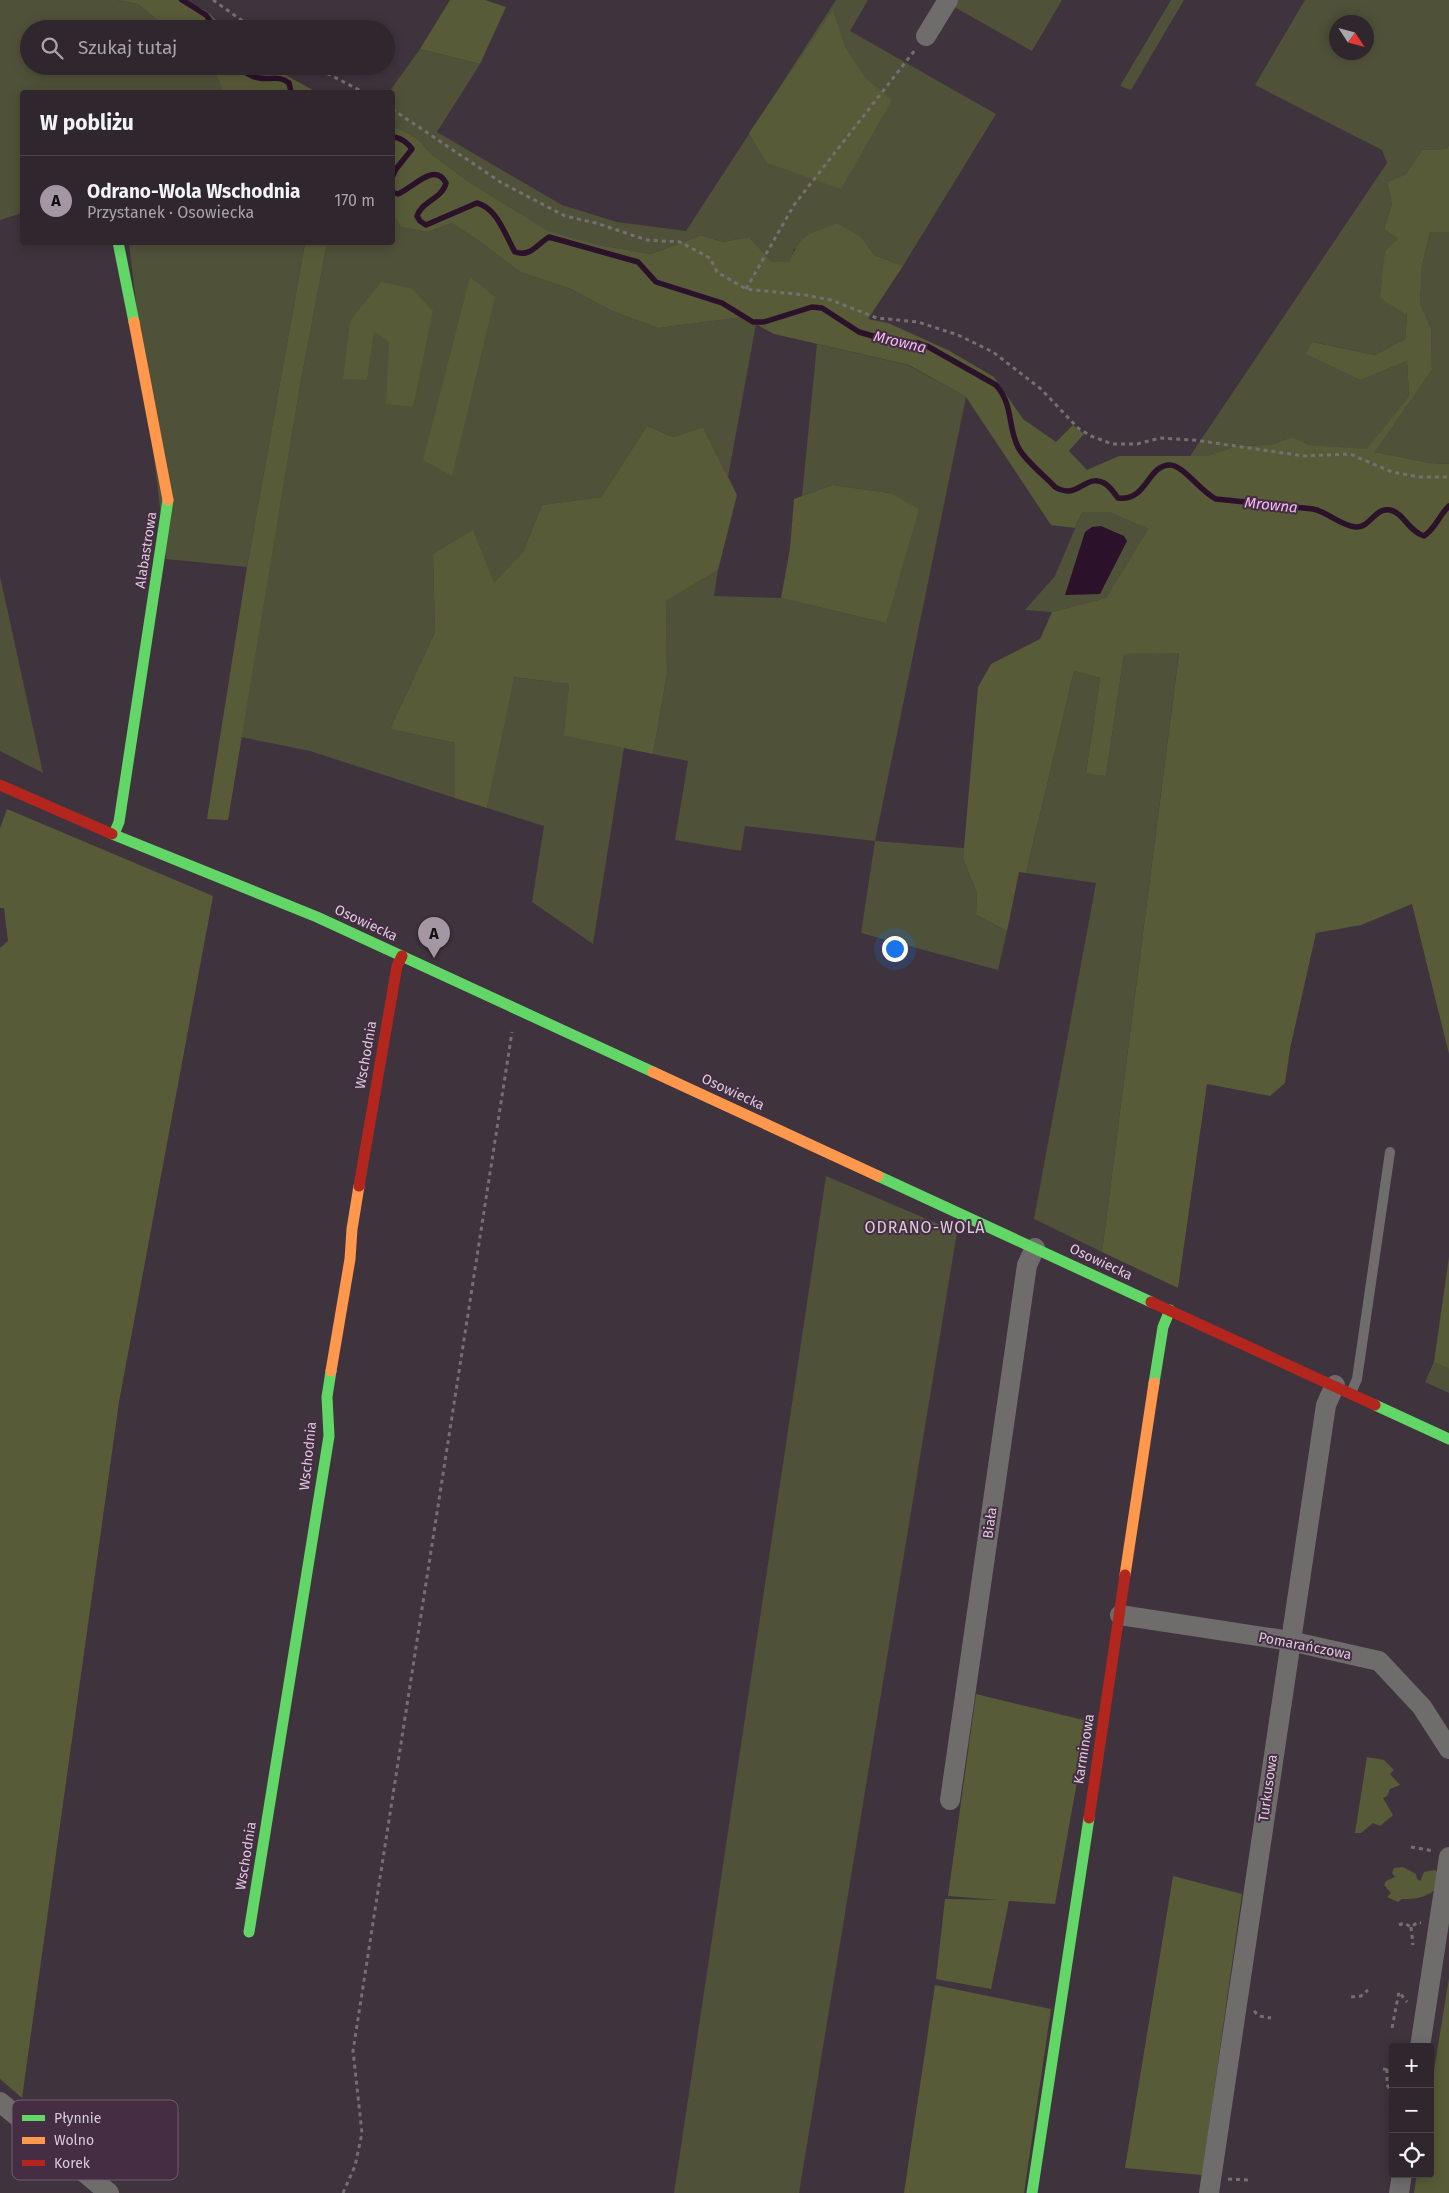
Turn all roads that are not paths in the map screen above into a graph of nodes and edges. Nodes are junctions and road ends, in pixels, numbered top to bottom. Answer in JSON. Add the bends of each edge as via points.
{"nodes":[{"id":1,"x":948,"y":0,"type":"edge"},
{"id":2,"x":926,"y":36,"type":"road end"},
{"id":3,"x":119,"y":245,"type":"edge"},
{"id":4,"x":0,"y":785,"type":"edge"},
{"id":5,"x":114,"y":834,"type":"junction"},
{"id":6,"x":402,"y":956,"type":"junction"},
{"id":7,"x":1390,"y":1152,"type":"dead end"},
{"id":8,"x":1035,"y":1248,"type":"junction"},
{"id":9,"x":1170,"y":1310,"type":"junction"},
{"id":10,"x":1343,"y":1389,"type":"junction"},
{"id":11,"x":1449,"y":1439,"type":"edge"},
{"id":12,"x":1120,"y":1615,"type":"junction"},
{"id":13,"x":1290,"y":1641,"type":"junction"},
{"id":14,"x":1449,"y":1749,"type":"edge"},
{"id":15,"x":950,"y":1800,"type":"dead end"},
{"id":16,"x":1444,"y":1854,"type":"edge"},
{"id":17,"x":249,"y":1932,"type":"dead end"},
{"id":18,"x":1420,"y":2043,"type":"edge"},
{"id":19,"x":0,"y":2102,"type":"edge"},
{"id":20,"x":12,"y":2112,"type":"edge"},
{"id":21,"x":1401,"y":2178,"type":"edge"},
{"id":22,"x":93,"y":2180,"type":"edge"},
{"id":23,"x":1216,"y":2187,"type":"edge"},
{"id":24,"x":109,"y":2193,"type":"edge"},
{"id":25,"x":1032,"y":2193,"type":"edge"},
{"id":26,"x":1399,"y":2193,"type":"edge"}],
"edges":[{"from":1,"to":2,"type":"street"},
{"from":3,"to":5,"type":"street","name":"Alabastrowa","via":[[169,502],[119,822]]},
{"from":4,"to":5,"type":"street","name":"Osowiecka"},
{"from":5,"to":6,"type":"street","name":"Osowiecka"},
{"from":6,"to":8,"type":"street","name":"Osowiecka"},
{"from":6,"to":17,"type":"street","name":"Wschodnia","via":[[397,966],[352,1229],[327,1397],[328,1436]]},
{"from":7,"to":10,"type":"lane","via":[[1357,1379]]},
{"from":8,"to":9,"type":"street","name":"Osowiecka"},
{"from":8,"to":15,"type":"street","name":"Biała","via":[[1027,1265]]},
{"from":9,"to":10,"type":"street","name":"Osowiecka"},
{"from":9,"to":12,"type":"street","name":"Karminowa","via":[[1163,1327]]},
{"from":10,"to":11,"type":"street","name":"Osowiecka"},
{"from":10,"to":13,"type":"street","name":"Turkusowa","via":[[1326,1405]]},
{"from":12,"to":13,"type":"street","name":"Pomarańczowa"},
{"from":12,"to":25,"type":"street","name":"Karminowa"},
{"from":13,"to":14,"type":"street","name":"Pomarańczowa","via":[[1379,1661],[1422,1707]]},
{"from":13,"to":23,"type":"street","name":"Turkusowa"},
{"from":16,"to":18,"type":"street"},
{"from":19,"to":20,"type":"street"},
{"from":21,"to":26,"type":"street"},
{"from":22,"to":24,"type":"street"}]}
